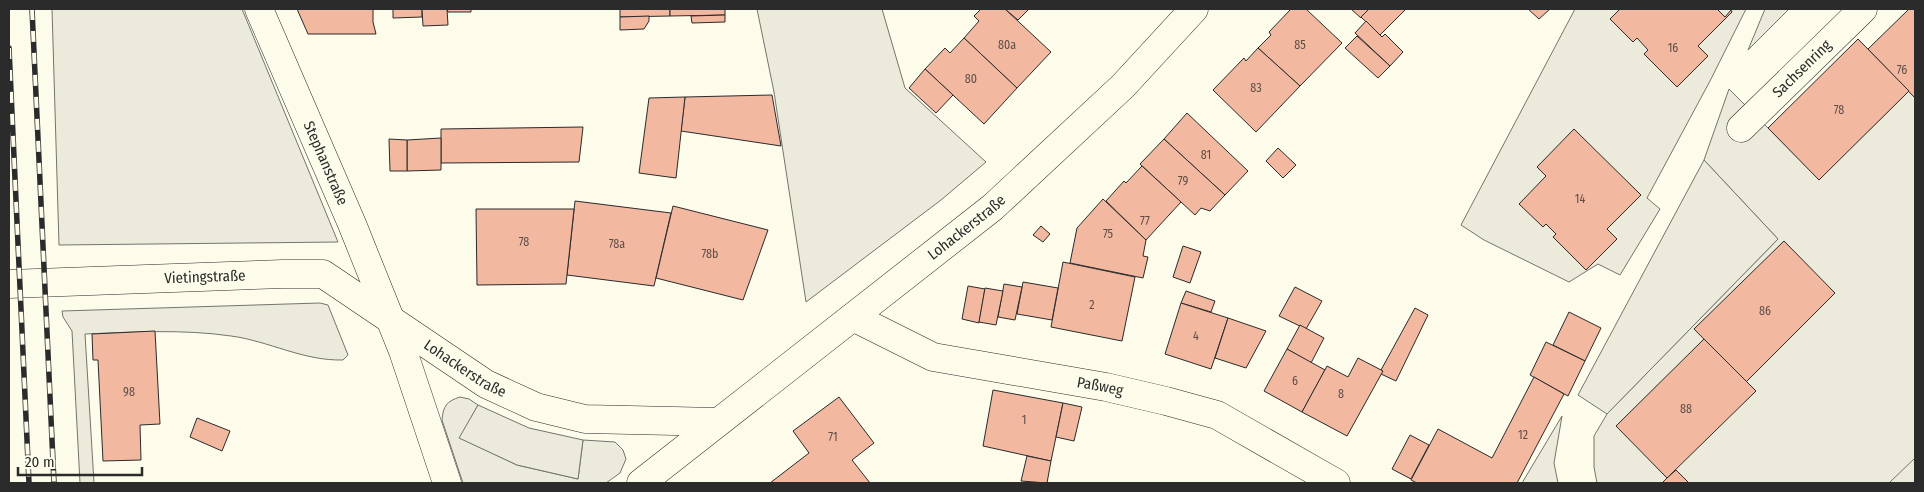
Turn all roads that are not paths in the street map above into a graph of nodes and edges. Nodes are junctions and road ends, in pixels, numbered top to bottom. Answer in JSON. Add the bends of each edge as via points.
{"nodes":[{"id":1,"x":259,"y":9,"type":"edge"},
{"id":2,"x":1194,"y":9,"type":"edge"},
{"id":3,"x":1863,"y":9,"type":"edge"},
{"id":4,"x":1741,"y":128,"type":"dead end"},
{"id":5,"x":9,"y":284,"type":"edge"},
{"id":6,"x":853,"y":317,"type":"junction"},
{"id":7,"x":390,"y":318,"type":"junction"},
{"id":8,"x":718,"y":422,"type":"junction"},
{"id":9,"x":447,"y":483,"type":"edge"},
{"id":10,"x":641,"y":483,"type":"edge"},
{"id":11,"x":1336,"y":483,"type":"edge"}],
"edges":[{"from":1,"to":7,"type":"street","name":"Stephanstraße"},
{"from":2,"to":6,"type":"street","name":"Lohackerstraße","via":[[1123,86],[993,207]]},
{"from":3,"to":4,"type":"street","name":"Sachsenring"},
{"from":5,"to":7,"type":"street","name":"Vietingstraße","via":[[323,274]]},
{"from":6,"to":8,"type":"street","name":"Lohackerstraße"},
{"from":6,"to":11,"type":"street","name":"Paßweg","via":[[933,357],[1106,387],[1217,416]]},
{"from":7,"to":8,"type":"street","name":"Lohackerstraße","via":[[486,384],[536,407],[586,419]]},
{"from":7,"to":9,"type":"street","name":"Lohackerstraße"},
{"from":8,"to":10,"type":"street","name":"Lohackerstraße"}]}
